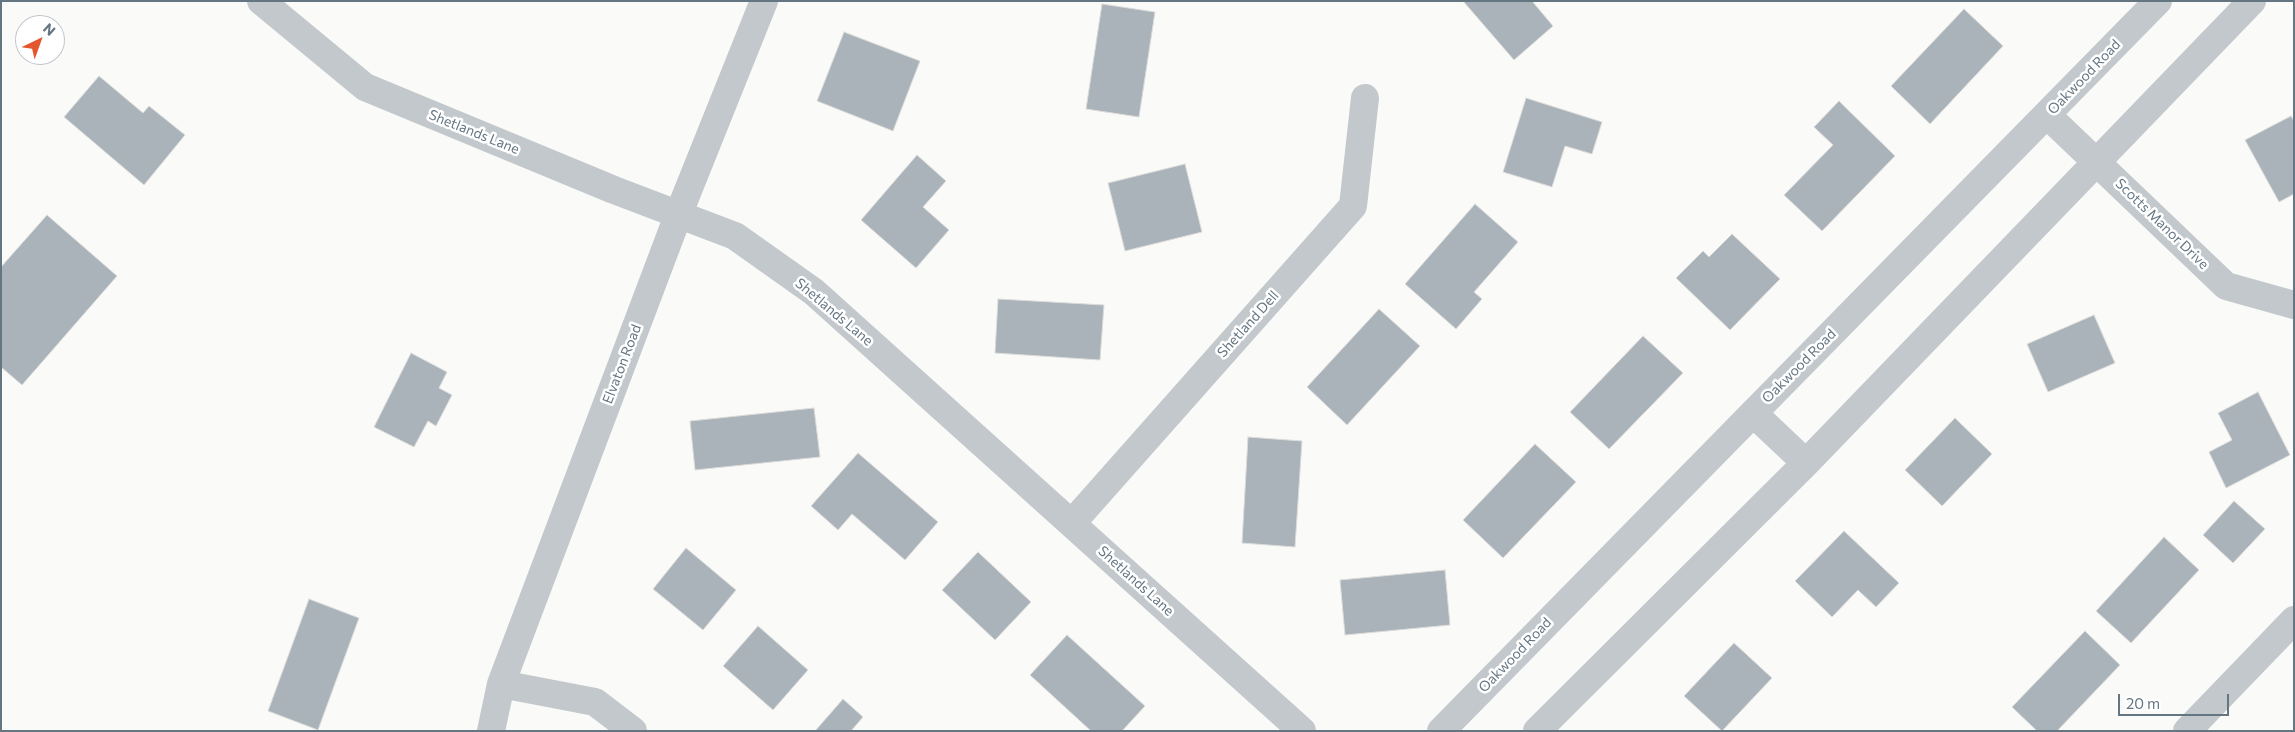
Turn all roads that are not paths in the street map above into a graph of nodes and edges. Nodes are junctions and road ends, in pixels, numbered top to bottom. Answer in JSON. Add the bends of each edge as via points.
{"nodes":[{"id":1,"x":261,"y":1,"type":"edge"},
{"id":2,"x":764,"y":1,"type":"edge"},
{"id":3,"x":2158,"y":1,"type":"edge"},
{"id":4,"x":2252,"y":1,"type":"edge"},
{"id":5,"x":1365,"y":98,"type":"dead end"},
{"id":6,"x":2047,"y":115,"type":"junction"},
{"id":7,"x":2096,"y":161,"type":"junction"},
{"id":8,"x":679,"y":214,"type":"junction"},
{"id":9,"x":2294,"y":305,"type":"edge"},
{"id":10,"x":1752,"y":413,"type":"junction"},
{"id":11,"x":1806,"y":463,"type":"junction"},
{"id":12,"x":1072,"y":523,"type":"junction"},
{"id":13,"x":2294,"y":620,"type":"edge"},
{"id":14,"x":501,"y":684,"type":"junction"},
{"id":15,"x":491,"y":731,"type":"edge"},
{"id":16,"x":633,"y":731,"type":"edge"},
{"id":17,"x":1302,"y":731,"type":"edge"},
{"id":18,"x":1441,"y":731,"type":"edge"},
{"id":19,"x":1537,"y":731,"type":"edge"},
{"id":20,"x":2187,"y":731,"type":"edge"}],
"edges":[{"from":1,"to":8,"type":"street","name":"Shetlands Lane","via":[[365,87]]},
{"from":2,"to":8,"type":"street","name":"Elvaton Road"},
{"from":3,"to":6,"type":"street","name":"Oakwood Road"},
{"from":4,"to":7,"type":"street"},
{"from":5,"to":12,"type":"street","name":"Shetland Dell","via":[[1353,206]]},
{"from":6,"to":7,"type":"street","name":"Scotts Manor Drive"},
{"from":6,"to":10,"type":"street","name":"Oakwood Road"},
{"from":7,"to":9,"type":"street","name":"Scotts Manor Drive","via":[[2226,286]]},
{"from":7,"to":11,"type":"street"},
{"from":8,"to":12,"type":"street","name":"Shetlands Lane","via":[[735,236],[814,292]]},
{"from":8,"to":14,"type":"street","name":"Elvaton Road"},
{"from":10,"to":11,"type":"street"},
{"from":10,"to":18,"type":"street","name":"Oakwood Road"},
{"from":11,"to":19,"type":"street"},
{"from":12,"to":17,"type":"street","name":"Shetlands Lane"},
{"from":13,"to":20,"type":"street"},
{"from":14,"to":15,"type":"street","name":"Elvaton Road"},
{"from":14,"to":16,"type":"street","via":[[595,702]]}]}
